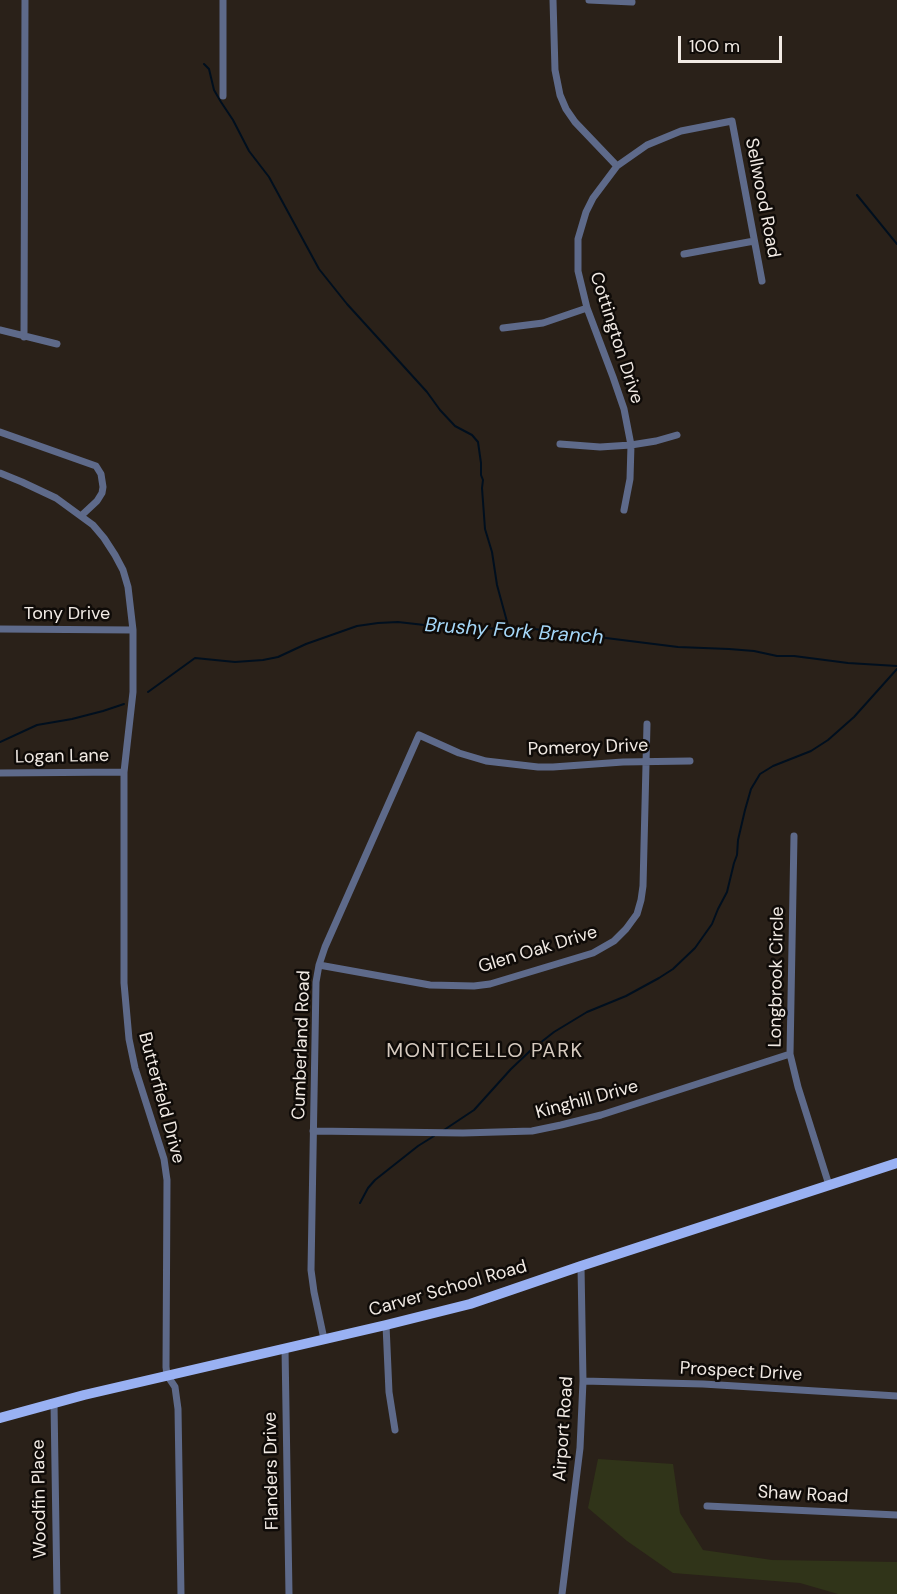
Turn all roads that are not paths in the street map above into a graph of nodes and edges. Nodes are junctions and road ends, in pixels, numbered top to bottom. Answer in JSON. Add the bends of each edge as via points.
{"nodes":[{"id":1,"x":25,"y":0,"type":"edge"},
{"id":2,"x":223,"y":0,"type":"edge"},
{"id":3,"x":553,"y":0,"type":"edge"},
{"id":4,"x":589,"y":0,"type":"edge"},
{"id":5,"x":632,"y":2,"type":"dead end"},
{"id":6,"x":223,"y":96,"type":"dead end"},
{"id":7,"x":732,"y":121,"type":"joint"},
{"id":8,"x":617,"y":166,"type":"junction"},
{"id":9,"x":754,"y":241,"type":"junction"},
{"id":10,"x":684,"y":254,"type":"dead end"},
{"id":11,"x":762,"y":281,"type":"dead end"},
{"id":12,"x":586,"y":308,"type":"junction"},
{"id":13,"x":503,"y":328,"type":"dead end"},
{"id":14,"x":0,"y":330,"type":"edge"},
{"id":15,"x":24,"y":337,"type":"junction"},
{"id":16,"x":57,"y":344,"type":"dead end"},
{"id":17,"x":0,"y":432,"type":"edge"},
{"id":18,"x":677,"y":435,"type":"dead end"},
{"id":19,"x":560,"y":444,"type":"dead end"},
{"id":20,"x":631,"y":445,"type":"junction"},
{"id":21,"x":0,"y":473,"type":"edge"},
{"id":22,"x":624,"y":510,"type":"dead end"},
{"id":23,"x":82,"y":515,"type":"junction"},
{"id":24,"x":0,"y":629,"type":"edge"},
{"id":25,"x":133,"y":630,"type":"junction"},
{"id":26,"x":647,"y":724,"type":"dead end"},
{"id":27,"x":419,"y":735,"type":"joint"},
{"id":28,"x":646,"y":761,"type":"junction"},
{"id":29,"x":690,"y":761,"type":"dead end"},
{"id":30,"x":124,"y":772,"type":"junction"},
{"id":31,"x":0,"y":773,"type":"edge"},
{"id":32,"x":794,"y":836,"type":"dead end"},
{"id":33,"x":319,"y":965,"type":"junction"},
{"id":34,"x":790,"y":1054,"type":"junction"},
{"id":35,"x":313,"y":1131,"type":"junction"},
{"id":36,"x":897,"y":1163,"type":"edge"},
{"id":37,"x":829,"y":1185,"type":"junction"},
{"id":38,"x":581,"y":1266,"type":"junction"},
{"id":39,"x":386,"y":1325,"type":"junction"},
{"id":40,"x":324,"y":1339,"type":"junction"},
{"id":41,"x":285,"y":1348,"type":"junction"},
{"id":42,"x":167,"y":1375,"type":"junction"},
{"id":43,"x":583,"y":1381,"type":"junction"},
{"id":44,"x":897,"y":1396,"type":"edge"},
{"id":45,"x":54,"y":1403,"type":"junction"},
{"id":46,"x":0,"y":1418,"type":"edge"},
{"id":47,"x":395,"y":1430,"type":"dead end"},
{"id":48,"x":707,"y":1506,"type":"dead end"},
{"id":49,"x":897,"y":1515,"type":"edge"},
{"id":50,"x":57,"y":1594,"type":"edge"},
{"id":51,"x":181,"y":1594,"type":"edge"},
{"id":52,"x":289,"y":1594,"type":"edge"},
{"id":53,"x":562,"y":1594,"type":"edge"}],
"edges":[{"from":1,"to":15,"type":"street"},
{"from":2,"to":6,"type":"street"},
{"from":3,"to":8,"type":"street","via":[[553,48],[560,95],[575,123]]},
{"from":4,"to":5,"type":"street"},
{"from":7,"to":8,"type":"street","name":"Cottington Drive","via":[[681,131],[647,145]]},
{"from":7,"to":9,"type":"street","name":"Sellwood Road"},
{"from":8,"to":12,"type":"street","name":"Cottington Drive","via":[[593,198],[578,239],[578,271]]},
{"from":9,"to":10,"type":"street"},
{"from":9,"to":11,"type":"street","name":"Sellwood Road"},
{"from":12,"to":13,"type":"street","via":[[543,322]]},
{"from":12,"to":20,"type":"street","name":"Cottington Drive","via":[[614,377]]},
{"from":14,"to":15,"type":"street"},
{"from":15,"to":16,"type":"street"},
{"from":17,"to":23,"type":"street","via":[[96,466],[101,474],[102,493]]},
{"from":18,"to":20,"type":"street"},
{"from":19,"to":20,"type":"street"},
{"from":20,"to":22,"type":"street","name":"Cottington Drive"},
{"from":21,"to":23,"type":"street","name":"Butterfield Drive","via":[[56,498]]},
{"from":23,"to":25,"type":"street","name":"Butterfield Drive","via":[[104,538],[123,570]]},
{"from":24,"to":25,"type":"street","name":"Tony Drive"},
{"from":25,"to":30,"type":"street","name":"Butterfield Drive","via":[[133,692]]},
{"from":26,"to":28,"type":"street","name":"Glen Oak Drive"},
{"from":27,"to":28,"type":"street","name":"Pomeroy Drive","via":[[459,753],[510,764],[553,767]]},
{"from":27,"to":33,"type":"street","name":"Cumberland Road"},
{"from":28,"to":29,"type":"street","name":"Pomeroy Drive"},
{"from":28,"to":33,"type":"street","name":"Glen Oak Drive","via":[[641,900],[626,929],[604,948],[474,986],[430,985]]},
{"from":30,"to":31,"type":"street","name":"Logan Lane"},
{"from":30,"to":42,"type":"street","name":"Butterfield Drive","via":[[125,1012],[135,1068],[158,1136],[167,1180]]},
{"from":32,"to":34,"type":"street","name":"Longbrook Circle"},
{"from":33,"to":35,"type":"street","name":"Cumberland Road"},
{"from":34,"to":35,"type":"street","name":"Kinghill Drive","via":[[601,1115],[532,1131]]},
{"from":34,"to":37,"type":"street","name":"Longbrook Circle"},
{"from":35,"to":40,"type":"street","name":"Cumberland Road","via":[[311,1270]]},
{"from":36,"to":37,"type":"main road","name":"Carver School Road"},
{"from":37,"to":38,"type":"main road","name":"Carver School Road"},
{"from":38,"to":39,"type":"main road","name":"Carver School Road","via":[[470,1304]]},
{"from":38,"to":43,"type":"street","name":"Airport Road"},
{"from":39,"to":40,"type":"main road","name":"Carver School Road"},
{"from":39,"to":47,"type":"street"},
{"from":40,"to":41,"type":"main road","name":"Carver School Road"},
{"from":41,"to":42,"type":"main road","name":"Carver School Road"},
{"from":41,"to":52,"type":"street","name":"Flanders Drive"},
{"from":42,"to":45,"type":"main road","name":"Carver School Road"},
{"from":42,"to":51,"type":"street","name":"Butterfield Drive","via":[[176,1387],[178,1409]]},
{"from":43,"to":44,"type":"street","name":"Prospect Drive"},
{"from":43,"to":53,"type":"street","name":"Airport Road","via":[[580,1448]]},
{"from":45,"to":46,"type":"main road","name":"Carver School Road"},
{"from":45,"to":50,"type":"street","name":"Woodfin Place"},
{"from":48,"to":49,"type":"street","name":"Shaw Road"}]}
